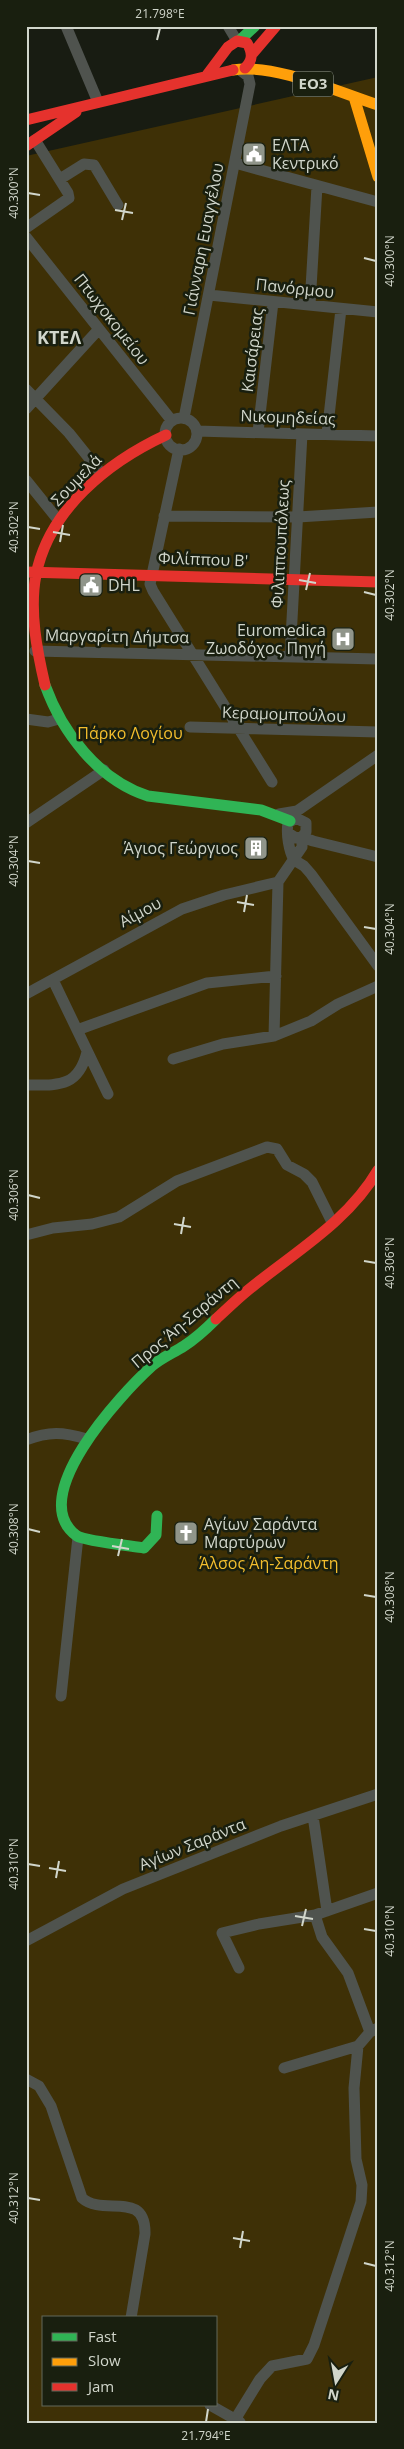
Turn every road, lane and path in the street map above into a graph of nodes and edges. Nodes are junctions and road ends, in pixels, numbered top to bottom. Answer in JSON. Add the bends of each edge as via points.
{"nodes":[{"id":1,"x":66,"y":26,"type":"edge"},
{"id":2,"x":228,"y":26,"type":"edge"},
{"id":3,"x":255,"y":26,"type":"edge"},
{"id":4,"x":261,"y":26,"type":"edge"},
{"id":5,"x":276,"y":26,"type":"edge"},
{"id":6,"x":238,"y":41,"type":"junction"},
{"id":7,"x":224,"y":53,"type":"junction"},
{"id":8,"x":252,"y":53,"type":"junction"},
{"id":9,"x":240,"y":69,"type":"junction"},
{"id":10,"x":273,"y":71,"type":"junction"},
{"id":11,"x":207,"y":76,"type":"junction"},
{"id":12,"x":374,"y":92,"type":"dead end"},
{"id":13,"x":354,"y":97,"type":"junction"},
{"id":14,"x":98,"y":102,"type":"junction"},
{"id":15,"x":378,"y":105,"type":"edge"},
{"id":16,"x":85,"y":106,"type":"junction"},
{"id":17,"x":378,"y":109,"type":"edge"},
{"id":18,"x":26,"y":120,"type":"edge"},
{"id":19,"x":364,"y":125,"type":"junction"},
{"id":20,"x":31,"y":143,"type":"edge"},
{"id":21,"x":235,"y":163,"type":"junction"},
{"id":22,"x":378,"y":177,"type":"edge"},
{"id":23,"x":60,"y":179,"type":"junction"},
{"id":24,"x":317,"y":186,"type":"junction"},
{"id":25,"x":378,"y":202,"type":"edge"},
{"id":26,"x":118,"y":206,"type":"dead end"},
{"id":27,"x":26,"y":228,"type":"edge"},
{"id":28,"x":26,"y":237,"type":"edge"},
{"id":29,"x":210,"y":295,"type":"junction"},
{"id":30,"x":274,"y":302,"type":"junction"},
{"id":31,"x":310,"y":305,"type":"junction"},
{"id":32,"x":341,"y":309,"type":"junction"},
{"id":33,"x":378,"y":312,"type":"edge"},
{"id":34,"x":99,"y":329,"type":"junction"},
{"id":35,"x":26,"y":389,"type":"edge"},
{"id":36,"x":35,"y":400,"type":"junction"},
{"id":37,"x":26,"y":409,"type":"edge"},
{"id":38,"x":184,"y":418,"type":"junction"},
{"id":39,"x":172,"y":421,"type":"junction"},
{"id":40,"x":197,"y":430,"type":"junction"},
{"id":41,"x":258,"y":432,"type":"junction"},
{"id":42,"x":302,"y":434,"type":"junction"},
{"id":43,"x":327,"y":434,"type":"junction"},
{"id":44,"x":166,"y":435,"type":"junction"},
{"id":45,"x":378,"y":436,"type":"edge"},
{"id":46,"x":179,"y":449,"type":"junction"},
{"id":47,"x":102,"y":473,"type":"junction"},
{"id":48,"x":26,"y":480,"type":"edge"},
{"id":49,"x":378,"y":512,"type":"edge"},
{"id":50,"x":164,"y":516,"type":"junction"},
{"id":51,"x":298,"y":517,"type":"junction"},
{"id":52,"x":59,"y":521,"type":"junction"},
{"id":53,"x":31,"y":572,"type":"edge"},
{"id":54,"x":152,"y":574,"type":"junction"},
{"id":55,"x":294,"y":579,"type":"junction"},
{"id":56,"x":378,"y":582,"type":"edge"},
{"id":57,"x":36,"y":651,"type":"junction"},
{"id":58,"x":193,"y":654,"type":"junction"},
{"id":59,"x":290,"y":657,"type":"junction"},
{"id":60,"x":378,"y":659,"type":"edge"},
{"id":61,"x":26,"y":718,"type":"edge"},
{"id":62,"x":59,"y":719,"type":"junction"},
{"id":63,"x":190,"y":727,"type":"dead end"},
{"id":64,"x":238,"y":729,"type":"junction"},
{"id":65,"x":378,"y":732,"type":"edge"},
{"id":66,"x":378,"y":755,"type":"edge"},
{"id":67,"x":104,"y":770,"type":"junction"},
{"id":68,"x":272,"y":782,"type":"dead end"},
{"id":69,"x":309,"y":804,"type":"junction"},
{"id":70,"x":277,"y":814,"type":"junction"},
{"id":71,"x":26,"y":823,"type":"edge"},
{"id":72,"x":289,"y":827,"type":"junction"},
{"id":73,"x":306,"y":835,"type":"junction"},
{"id":74,"x":378,"y":857,"type":"edge"},
{"id":75,"x":294,"y":860,"type":"junction"},
{"id":76,"x":278,"y":882,"type":"junction"},
{"id":77,"x":376,"y":959,"type":"edge"},
{"id":78,"x":276,"y":976,"type":"junction"},
{"id":79,"x":53,"y":980,"type":"junction"},
{"id":80,"x":378,"y":986,"type":"edge"},
{"id":81,"x":26,"y":994,"type":"edge"},
{"id":82,"x":77,"y":1030,"type":"junction"},
{"id":83,"x":274,"y":1036,"type":"junction"},
{"id":84,"x":87,"y":1052,"type":"junction"},
{"id":85,"x":173,"y":1059,"type":"dead end"},
{"id":86,"x":26,"y":1085,"type":"edge"},
{"id":87,"x":108,"y":1094,"type":"dead end"},
{"id":88,"x":378,"y":1170,"type":"edge"},
{"id":89,"x":332,"y":1222,"type":"junction"},
{"id":90,"x":26,"y":1235,"type":"edge"},
{"id":91,"x":87,"y":1438,"type":"junction"},
{"id":92,"x":26,"y":1440,"type":"edge"},
{"id":93,"x":157,"y":1516,"type":"dead end"},
{"id":94,"x":78,"y":1537,"type":"junction"},
{"id":95,"x":61,"y":1696,"type":"dead end"},
{"id":96,"x":378,"y":1794,"type":"edge"},
{"id":97,"x":313,"y":1816,"type":"junction"},
{"id":98,"x":378,"y":1893,"type":"edge"},
{"id":99,"x":327,"y":1911,"type":"junction"},
{"id":100,"x":315,"y":1915,"type":"junction"},
{"id":101,"x":26,"y":1941,"type":"edge"},
{"id":102,"x":239,"y":1968,"type":"dead end"},
{"id":103,"x":374,"y":2030,"type":"edge"},
{"id":104,"x":358,"y":2046,"type":"junction"},
{"id":105,"x":284,"y":2068,"type":"dead end"},
{"id":106,"x":26,"y":2079,"type":"edge"},
{"id":107,"x":131,"y":2316,"type":"edge"},
{"id":108,"x":212,"y":2406,"type":"edge"},
{"id":109,"x":238,"y":2420,"type":"edge"}],
"edges":[{"from":1,"to":14,"type":"street"},
{"from":2,"to":6,"type":"street"},
{"from":3,"to":6,"type":"street"},
{"from":4,"to":8,"type":"street"},
{"from":5,"to":8,"type":"street"},
{"from":6,"to":7,"type":"street","via":[[227,46]]},
{"from":6,"to":8,"type":"street","number":"ΕΟ3","via":[[247,43]]},
{"from":7,"to":9,"type":"street","via":[[228,65]]},
{"from":7,"to":11,"type":"street"},
{"from":8,"to":9,"type":"street","via":[[250,64]]},
{"from":8,"to":10,"type":"street","number":"ΕΟ3"},
{"from":9,"to":10,"type":"street","number":"ΕΟ3"},
{"from":9,"to":11,"type":"street","number":"ΕΟ3"},
{"from":9,"to":21,"type":"street","name":"Γιάνναρη Ευαγγέλου","via":[[248,76],[250,84]]},
{"from":10,"to":13,"type":"street","number":"ΕΟ3"},
{"from":11,"to":14,"type":"street","number":"ΕΟ3"},
{"from":12,"to":13,"type":"street"},
{"from":13,"to":15,"type":"street","number":"ΕΟ3"},
{"from":13,"to":19,"type":"street","number":"ΕΟ3"},
{"from":14,"to":16,"type":"street","number":"ΕΟ3"},
{"from":16,"to":18,"type":"street","number":"ΕΟ3"},
{"from":16,"to":20,"type":"street","number":"ΕΟ3"},
{"from":17,"to":19,"type":"street","via":[[368,116]]},
{"from":19,"to":22,"type":"street","number":"ΕΟ3"},
{"from":20,"to":23,"type":"street"},
{"from":21,"to":24,"type":"street"},
{"from":21,"to":29,"type":"street","name":"Γιάνναρη Ευαγγέλου"},
{"from":23,"to":26,"type":"street","via":[[84,164],[94,165]]},
{"from":23,"to":27,"type":"street","via":[[69,198]]},
{"from":24,"to":25,"type":"street"},
{"from":24,"to":31,"type":"street"},
{"from":28,"to":34,"type":"street","name":"Πτωχοκομείου"},
{"from":29,"to":30,"type":"street","name":"Πανόρμου"},
{"from":29,"to":38,"type":"street","name":"Γιάνναρη Ευαγγέλου"},
{"from":30,"to":31,"type":"street","name":"Πανόρμου"},
{"from":30,"to":41,"type":"street","name":"Καισάρειας"},
{"from":31,"to":32,"type":"street","name":"Πανόρμου"},
{"from":32,"to":33,"type":"street","name":"Πανόρμου"},
{"from":32,"to":43,"type":"street"},
{"from":34,"to":36,"type":"street"},
{"from":34,"to":39,"type":"street","name":"Πτωχοκομείου"},
{"from":35,"to":36,"type":"street"},
{"from":36,"to":37,"type":"street"},
{"from":36,"to":47,"type":"street"},
{"from":38,"to":39,"type":"street"},
{"from":38,"to":40,"type":"street"},
{"from":39,"to":44,"type":"street"},
{"from":40,"to":41,"type":"street","name":"Νικομηδείας"},
{"from":40,"to":46,"type":"street","via":[[195,442]]},
{"from":41,"to":42,"type":"street","name":"Νικομηδείας"},
{"from":42,"to":43,"type":"street","name":"Νικομηδείας"},
{"from":42,"to":51,"type":"street","name":"Φιλιππουπόλεως"},
{"from":43,"to":45,"type":"street","name":"Νικομηδείας"},
{"from":44,"to":46,"type":"street","via":[[170,444]]},
{"from":44,"to":47,"type":"street","name":"Σουμελά","via":[[135,448]]},
{"from":46,"to":50,"type":"street"},
{"from":47,"to":52,"type":"street","name":"Σουμελά"},
{"from":48,"to":52,"type":"street"},
{"from":49,"to":51,"type":"street"},
{"from":50,"to":51,"type":"street"},
{"from":50,"to":54,"type":"street"},
{"from":51,"to":55,"type":"street","name":"Φιλιππουπόλεως"},
{"from":52,"to":53,"type":"street","name":"Σουμελά"},
{"from":53,"to":54,"type":"street","name":"Φιλίππου Β'"},
{"from":53,"to":57,"type":"street"},
{"from":54,"to":55,"type":"street","name":"Φιλίππου Β'"},
{"from":54,"to":58,"type":"street","via":[[152,591]]},
{"from":55,"to":56,"type":"street","name":"Φιλίππου Β'"},
{"from":55,"to":59,"type":"street","name":"Φιλιππουπόλεως"},
{"from":57,"to":58,"type":"street","name":"Μαργαρίτη Δήμτσα"},
{"from":57,"to":62,"type":"street"},
{"from":58,"to":59,"type":"street","name":"Μαργαρίτη Δήμτσα"},
{"from":58,"to":64,"type":"street"},
{"from":59,"to":60,"type":"street","name":"Μαργαρίτη Δήμτσα"},
{"from":61,"to":62,"type":"street","via":[[48,722]]},
{"from":62,"to":67,"type":"street","via":[[82,751]]},
{"from":63,"to":64,"type":"street","name":"Κεραμομπούλου"},
{"from":64,"to":65,"type":"street","name":"Κεραμομπούλου"},
{"from":64,"to":68,"type":"street"},
{"from":66,"to":69,"type":"street"},
{"from":67,"to":70,"type":"street","via":[[134,791],[148,796]]},
{"from":67,"to":71,"type":"street"},
{"from":69,"to":70,"type":"street","via":[[291,813]]},
{"from":69,"to":73,"type":"street"},
{"from":70,"to":72,"type":"street"},
{"from":72,"to":73,"type":"street","via":[[292,837]]},
{"from":72,"to":73,"type":"street","via":[[296,818]]},
{"from":72,"to":75,"type":"street"},
{"from":73,"to":74,"type":"street"},
{"from":73,"to":75,"type":"street"},
{"from":75,"to":76,"type":"street"},
{"from":75,"to":77,"type":"street","via":[[307,870]]},
{"from":76,"to":78,"type":"street"},
{"from":76,"to":79,"type":"street","name":"Αίμου","via":[[197,902]]},
{"from":78,"to":82,"type":"street","via":[[207,983]]},
{"from":78,"to":83,"type":"street"},
{"from":79,"to":81,"type":"street","name":"Αίμου"},
{"from":79,"to":82,"type":"street"},
{"from":80,"to":83,"type":"street","via":[[338,1004],[311,1021]]},
{"from":82,"to":84,"type":"street"},
{"from":83,"to":85,"type":"street","via":[[222,1044]]},
{"from":84,"to":86,"type":"street","via":[[78,1074],[71,1080],[54,1085]]},
{"from":84,"to":87,"type":"street"},
{"from":88,"to":89,"type":"street","name":"Προς Άη-Σαράντη","via":[[353,1204]]},
{"from":89,"to":90,"type":"street","via":[[312,1182],[287,1165],[277,1149],[267,1147],[177,1181],[119,1217]]},
{"from":89,"to":91,"type":"street","name":"Προς Άη-Σαράντη","via":[[191,1341],[152,1365]]},
{"from":91,"to":92,"type":"street","via":[[42,1433]]},
{"from":91,"to":94,"type":"street","name":"Προς Άη-Σαράντη","via":[[59,1506],[62,1522],[69,1532]]},
{"from":93,"to":94,"type":"street","via":[[157,1535],[151,1545],[144,1548]]},
{"from":94,"to":95,"type":"street"},
{"from":96,"to":97,"type":"street","name":"Αγίων Σαράντα"},
{"from":97,"to":99,"type":"street"},
{"from":97,"to":101,"type":"street","name":"Αγίων Σαράντα","via":[[123,1889]]},
{"from":98,"to":99,"type":"street"},
{"from":99,"to":100,"type":"street"},
{"from":100,"to":102,"type":"street","via":[[222,1932]]},
{"from":100,"to":103,"type":"street","via":[[322,1937],[348,1973]]},
{"from":103,"to":104,"type":"street"},
{"from":104,"to":105,"type":"street"},
{"from":104,"to":109,"type":"street","via":[[354,2088],[361,2202],[307,2359],[272,2366],[264,2372]]},
{"from":106,"to":107,"type":"street","via":[[39,2086],[51,2106],[82,2198],[97,2206],[134,2208],[145,2224]]},
{"from":108,"to":109,"type":"street"}]}
